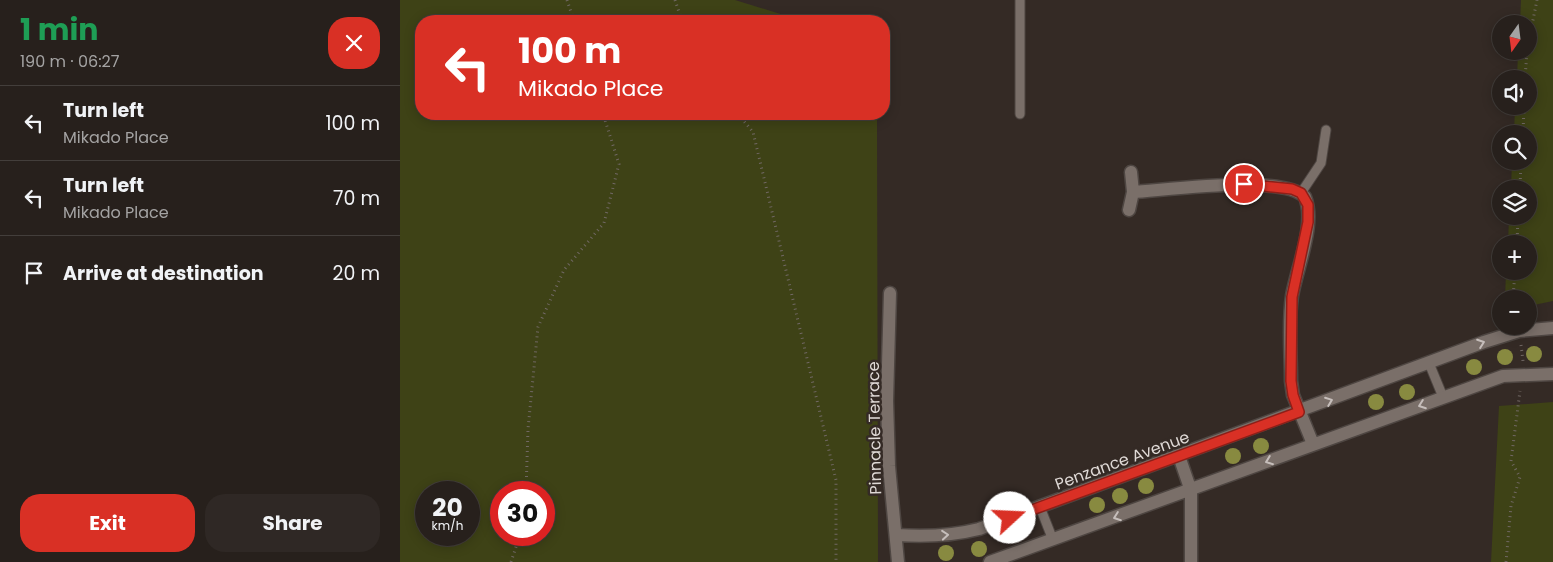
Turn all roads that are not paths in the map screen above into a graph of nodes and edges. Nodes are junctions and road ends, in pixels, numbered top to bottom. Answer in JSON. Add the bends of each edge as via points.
{"nodes":[{"id":1,"x":1020,"y":0,"type":"edge"},
{"id":2,"x":1020,"y":114,"type":"dead end"},
{"id":3,"x":1326,"y":130,"type":"dead end"},
{"id":4,"x":1131,"y":172,"type":"dead end"},
{"id":5,"x":1133,"y":192,"type":"junction"},
{"id":6,"x":1301,"y":193,"type":"junction"},
{"id":7,"x":1129,"y":210,"type":"dead end"},
{"id":8,"x":890,"y":293,"type":"dead end"},
{"id":9,"x":1553,"y":328,"type":"edge"},
{"id":10,"x":1429,"y":363,"type":"junction"},
{"id":11,"x":1553,"y":374,"type":"edge"},
{"id":12,"x":1442,"y":397,"type":"junction"},
{"id":13,"x":1299,"y":412,"type":"junction"},
{"id":14,"x":1313,"y":444,"type":"junction"},
{"id":15,"x":1179,"y":456,"type":"junction"},
{"id":16,"x":1191,"y":491,"type":"junction"},
{"id":17,"x":1040,"y":507,"type":"junction"},
{"id":18,"x":897,"y":535,"type":"junction"},
{"id":19,"x":1053,"y":540,"type":"junction"},
{"id":20,"x":898,"y":562,"type":"edge"},
{"id":21,"x":990,"y":562,"type":"edge"},
{"id":22,"x":1191,"y":562,"type":"edge"}],
"edges":[{"from":1,"to":2,"type":"lane"},
{"from":3,"to":6,"type":"lane","via":[[1322,162]]},
{"from":4,"to":5,"type":"street"},
{"from":5,"to":6,"type":"street","via":[[1244,184],[1292,189]]},
{"from":5,"to":7,"type":"street"},
{"from":6,"to":13,"type":"street","via":[[1308,205],[1308,222],[1292,297],[1291,381]]},
{"from":8,"to":18,"type":"street","name":"Pinnacle Terrace","via":[[887,401],[890,496]]},
{"from":10,"to":9,"type":"street","name":"Penzance Avenue","one_way":true,"via":[[1519,331]]},
{"from":10,"to":12,"type":"lane"},
{"from":13,"to":10,"type":"street","name":"Penzance Avenue","one_way":true},
{"from":11,"to":12,"type":"street","via":[[1502,376]]},
{"from":12,"to":14,"type":"street","one_way":true},
{"from":13,"to":14,"type":"street"},
{"from":13,"to":15,"type":"street","name":"Penzance Avenue"},
{"from":14,"to":16,"type":"street","one_way":true},
{"from":15,"to":16,"type":"street"},
{"from":15,"to":17,"type":"street","name":"Penzance Avenue"},
{"from":16,"to":19,"type":"street","one_way":true},
{"from":16,"to":22,"type":"street"},
{"from":18,"to":17,"type":"street","name":"Penzance Avenue","one_way":true,"via":[[927,537],[955,534],[980,529]]},
{"from":17,"to":19,"type":"lane"},
{"from":18,"to":20,"type":"street","name":"Pinnacle Terrace"},
{"from":19,"to":21,"type":"street"}]}
